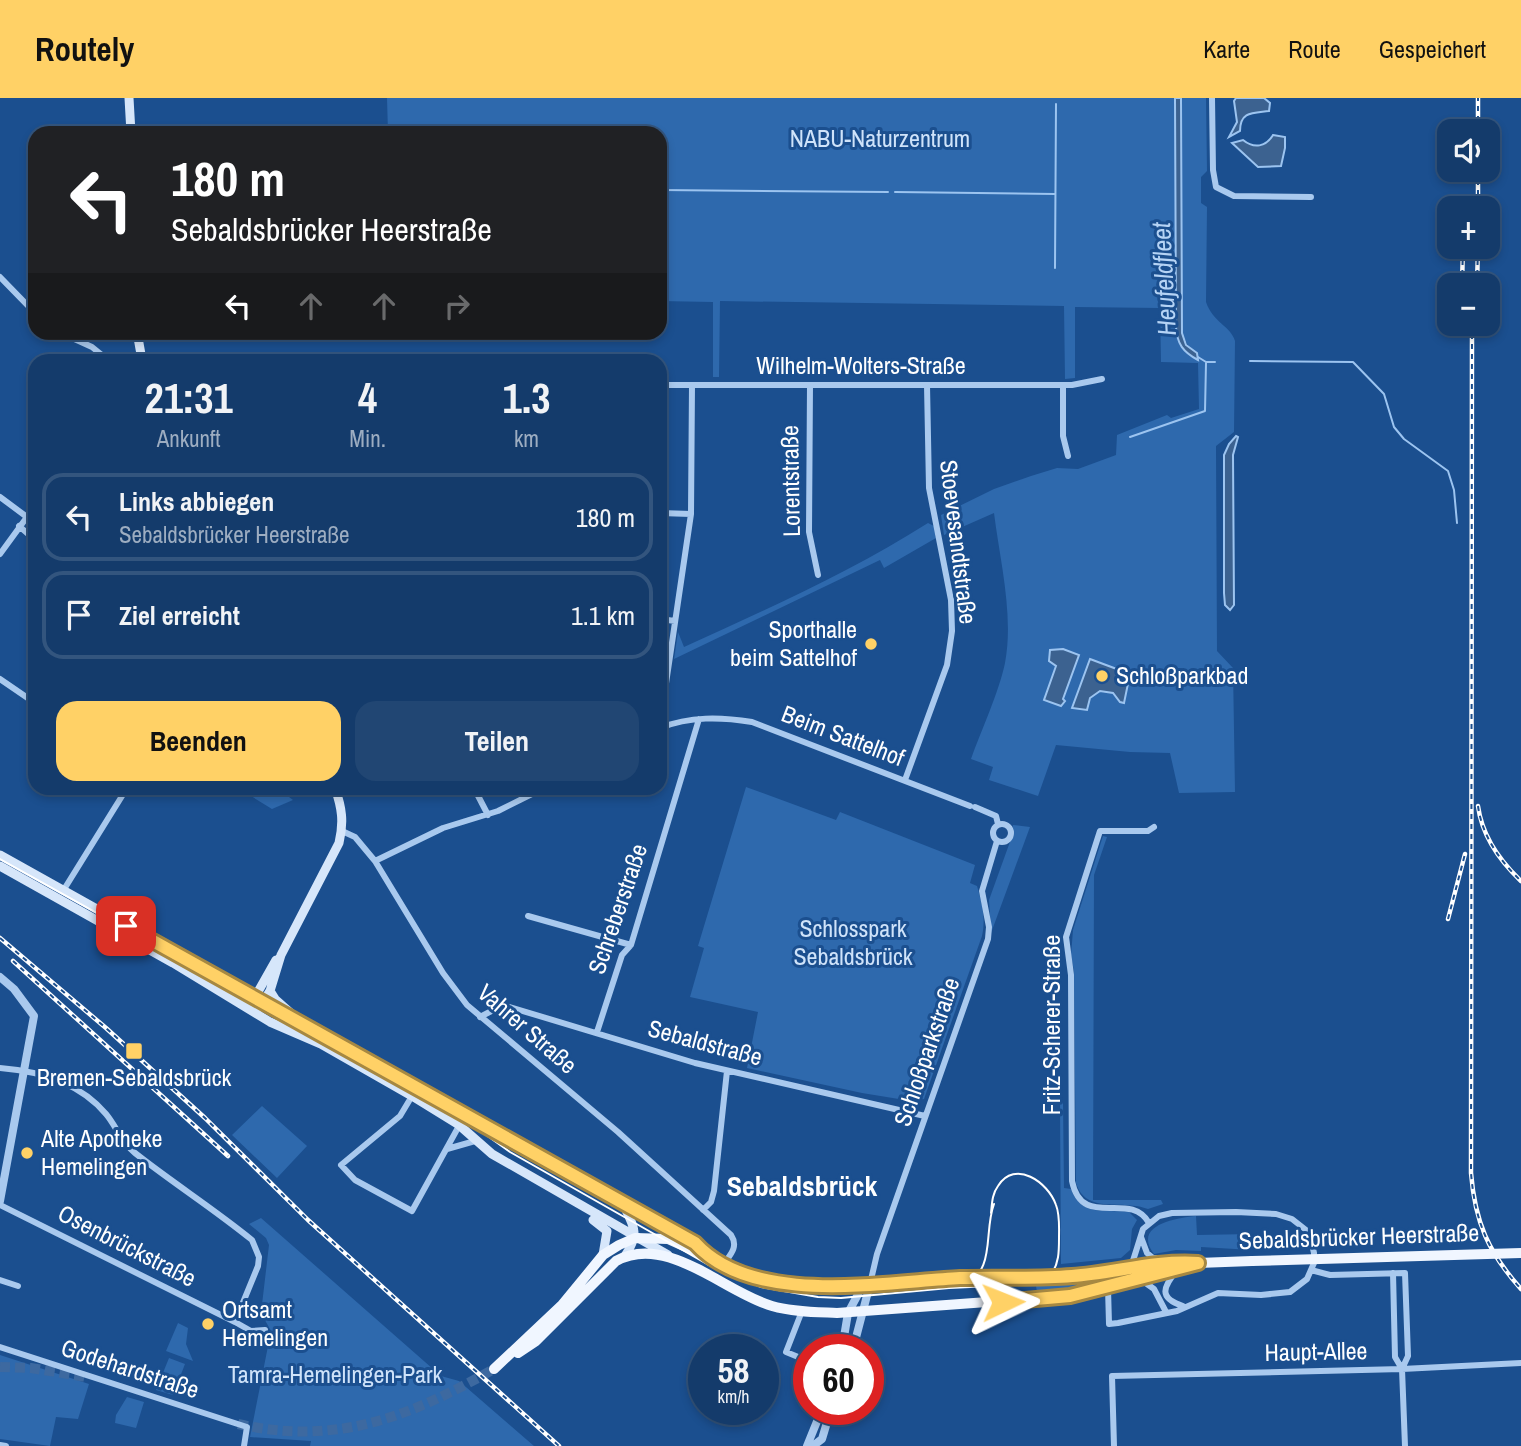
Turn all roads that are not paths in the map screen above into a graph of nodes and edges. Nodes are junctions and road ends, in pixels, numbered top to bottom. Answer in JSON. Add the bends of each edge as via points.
{"nodes":[{"id":1,"x":130,"y":98,"type":"edge"},
{"id":2,"x":1212,"y":98,"type":"edge"},
{"id":3,"x":131,"y":126,"type":"edge"},
{"id":4,"x":1311,"y":197,"type":"dead end"},
{"id":5,"x":0,"y":277,"type":"edge"},
{"id":6,"x":28,"y":306,"type":"edge"},
{"id":7,"x":77,"y":340,"type":"edge"},
{"id":8,"x":101,"y":354,"type":"edge"},
{"id":9,"x":1102,"y":379,"type":"dead end"},
{"id":10,"x":667,"y":385,"type":"edge"},
{"id":11,"x":692,"y":385,"type":"junction"},
{"id":12,"x":810,"y":385,"type":"junction"},
{"id":13,"x":926,"y":385,"type":"junction"},
{"id":14,"x":1063,"y":385,"type":"junction"},
{"id":15,"x":1068,"y":456,"type":"dead end"},
{"id":16,"x":0,"y":497,"type":"edge"},
{"id":17,"x":667,"y":513,"type":"edge"},
{"id":18,"x":691,"y":514,"type":"junction"},
{"id":19,"x":27,"y":517,"type":"joint"},
{"id":20,"x":19,"y":526,"type":"junction"},
{"id":21,"x":28,"y":534,"type":"edge"},
{"id":22,"x":0,"y":554,"type":"edge"},
{"id":23,"x":818,"y":575,"type":"dead end"},
{"id":24,"x":667,"y":620,"type":"edge"},
{"id":25,"x":675,"y":621,"type":"junction"},
{"id":26,"x":667,"y":677,"type":"edge"},
{"id":27,"x":0,"y":679,"type":"edge"},
{"id":28,"x":28,"y":698,"type":"edge"},
{"id":29,"x":699,"y":719,"type":"junction"},
{"id":30,"x":667,"y":724,"type":"edge"},
{"id":31,"x":905,"y":780,"type":"junction"},
{"id":32,"x":123,"y":795,"type":"edge"},
{"id":33,"x":337,"y":795,"type":"edge"},
{"id":34,"x":478,"y":795,"type":"edge"},
{"id":35,"x":529,"y":795,"type":"edge"},
{"id":36,"x":488,"y":815,"type":"junction"},
{"id":37,"x":998,"y":824,"type":"junction"},
{"id":38,"x":1154,"y":827,"type":"dead end"},
{"id":39,"x":342,"y":831,"type":"junction"},
{"id":40,"x":997,"y":841,"type":"junction"},
{"id":41,"x":0,"y":855,"type":"edge"},
{"id":42,"x":374,"y":861,"type":"junction"},
{"id":43,"x":0,"y":866,"type":"edge"},
{"id":44,"x":63,"y":891,"type":"junction"},
{"id":45,"x":528,"y":916,"type":"dead end"},
{"id":46,"x":631,"y":945,"type":"junction"},
{"id":47,"x":281,"y":955,"type":"junction"},
{"id":48,"x":0,"y":977,"type":"edge"},
{"id":49,"x":270,"y":991,"type":"junction"},
{"id":50,"x":255,"y":997,"type":"junction"},
{"id":51,"x":264,"y":1003,"type":"junction"},
{"id":52,"x":255,"y":1012,"type":"junction"},
{"id":53,"x":480,"y":1017,"type":"junction"},
{"id":54,"x":294,"y":1019,"type":"junction"},
{"id":55,"x":597,"y":1032,"type":"junction"},
{"id":56,"x":0,"y":1068,"type":"edge"},
{"id":57,"x":24,"y":1070,"type":"junction"},
{"id":58,"x":727,"y":1070,"type":"junction"},
{"id":59,"x":412,"y":1096,"type":"junction"},
{"id":60,"x":465,"y":1115,"type":"junction"},
{"id":61,"x":925,"y":1116,"type":"junction"},
{"id":62,"x":459,"y":1125,"type":"junction"},
{"id":63,"x":475,"y":1140,"type":"junction"},
{"id":64,"x":447,"y":1149,"type":"junction"},
{"id":65,"x":562,"y":1196,"type":"junction"},
{"id":66,"x":0,"y":1203,"type":"edge"},
{"id":67,"x":623,"y":1204,"type":"junction"},
{"id":68,"x":703,"y":1210,"type":"junction"},
{"id":69,"x":1149,"y":1223,"type":"junction"},
{"id":70,"x":1141,"y":1235,"type":"junction"},
{"id":71,"x":635,"y":1238,"type":"junction"},
{"id":72,"x":1521,"y":1253,"type":"edge"},
{"id":73,"x":603,"y":1255,"type":"junction"},
{"id":74,"x":668,"y":1255,"type":"junction"},
{"id":75,"x":625,"y":1256,"type":"junction"},
{"id":76,"x":706,"y":1256,"type":"junction"},
{"id":77,"x":723,"y":1265,"type":"junction"},
{"id":78,"x":1174,"y":1266,"type":"junction"},
{"id":79,"x":1132,"y":1267,"type":"junction"},
{"id":80,"x":1311,"y":1270,"type":"junction"},
{"id":81,"x":1393,"y":1273,"type":"junction"},
{"id":82,"x":1140,"y":1279,"type":"junction"},
{"id":83,"x":0,"y":1280,"type":"edge"},
{"id":84,"x":868,"y":1281,"type":"junction"},
{"id":85,"x":18,"y":1286,"type":"dead end"},
{"id":86,"x":1108,"y":1287,"type":"junction"},
{"id":87,"x":1183,"y":1306,"type":"junction"},
{"id":88,"x":802,"y":1311,"type":"junction"},
{"id":89,"x":863,"y":1312,"type":"junction"},
{"id":90,"x":1166,"y":1312,"type":"junction"},
{"id":91,"x":848,"y":1313,"type":"junction"},
{"id":92,"x":235,"y":1322,"type":"junction"},
{"id":93,"x":265,"y":1330,"type":"dead end"},
{"id":94,"x":793,"y":1334,"type":"edge"},
{"id":95,"x":793,"y":1334,"type":"edge"},
{"id":96,"x":844,"y":1334,"type":"edge"},
{"id":97,"x":857,"y":1334,"type":"edge"},
{"id":98,"x":0,"y":1347,"type":"edge"},
{"id":99,"x":793,"y":1355,"type":"edge"},
{"id":100,"x":1521,"y":1363,"type":"edge"},
{"id":101,"x":1402,"y":1369,"type":"junction"},
{"id":102,"x":816,"y":1425,"type":"edge"},
{"id":103,"x":825,"y":1425,"type":"edge"},
{"id":104,"x":821,"y":1443,"type":"edge"},
{"id":105,"x":0,"y":1445,"type":"edge"},
{"id":106,"x":6,"y":1446,"type":"edge"},
{"id":107,"x":244,"y":1446,"type":"edge"},
{"id":108,"x":807,"y":1446,"type":"edge"},
{"id":109,"x":813,"y":1446,"type":"edge"},
{"id":110,"x":1114,"y":1446,"type":"edge"},
{"id":111,"x":1405,"y":1446,"type":"edge"}],
"edges":[{"from":1,"to":3,"type":"main road"},
{"from":2,"to":4,"type":"street","via":[[1216,187],[1234,196]]},
{"from":5,"to":6,"type":"street"},
{"from":7,"to":8,"type":"street"},
{"from":9,"to":14,"type":"street","name":"Wilhelm-Wolters-Straße"},
{"from":10,"to":11,"type":"street","name":"Wilhelm-Wolters-Straße"},
{"from":11,"to":12,"type":"street","name":"Wilhelm-Wolters-Straße"},
{"from":11,"to":18,"type":"street"},
{"from":12,"to":13,"type":"street","name":"Wilhelm-Wolters-Straße"},
{"from":12,"to":23,"type":"street","name":"Lorentstraße","via":[[809,532]]},
{"from":13,"to":14,"type":"street","name":"Wilhelm-Wolters-Straße"},
{"from":13,"to":31,"type":"street","name":"Stoevesandtstraße","via":[[929,488],[951,600],[951,631],[947,665]]},
{"from":14,"to":15,"type":"street","via":[[1063,436]]},
{"from":16,"to":19,"type":"street"},
{"from":17,"to":18,"type":"street"},
{"from":18,"to":25,"type":"street"},
{"from":19,"to":20,"type":"street"},
{"from":20,"to":21,"type":"street"},
{"from":20,"to":22,"type":"street"},
{"from":24,"to":25,"type":"street"},
{"from":25,"to":26,"type":"street"},
{"from":27,"to":28,"type":"street"},
{"from":29,"to":30,"type":"street","name":"Beim Sattelhof"},
{"from":29,"to":31,"type":"street","name":"Beim Sattelhof","via":[[752,722]]},
{"from":29,"to":46,"type":"street","name":"Schreberstraße"},
{"from":31,"to":37,"type":"street","name":"Beim Sattelhof","via":[[996,816]]},
{"from":32,"to":44,"type":"street"},
{"from":33,"to":39,"type":"main road"},
{"from":34,"to":36,"type":"street"},
{"from":35,"to":36,"type":"street"},
{"from":36,"to":42,"type":"street","via":[[443,828]]},
{"from":37,"to":40,"type":"street","via":[[992,832]]},
{"from":37,"to":40,"type":"street","via":[[1007,825],[1011,832],[1006,841]]},
{"from":38,"to":69,"type":"street","name":"Fritz-Scherer-Straße","via":[[1148,831],[1100,831],[1066,937],[1071,975],[1075,1193],[1093,1208],[1129,1208]]},
{"from":39,"to":42,"type":"street","name":"Vahrer Straße","via":[[355,837]]},
{"from":39,"to":47,"type":"main road","via":[[340,843]]},
{"from":40,"to":61,"type":"street","name":"Schloßparkstraße","via":[[982,891],[988,939]]},
{"from":41,"to":44,"type":"main road","name":"Sebaldsbrücker Heerstraße"},
{"from":42,"to":53,"type":"street","name":"Vahrer Straße","via":[[443,973]]},
{"from":43,"to":52,"type":"main road","name":"Sebaldsbrücker Heerstraße"},
{"from":44,"to":50,"type":"main road","name":"Sebaldsbrücker Heerstraße"},
{"from":45,"to":46,"type":"street"},
{"from":46,"to":55,"type":"street","name":"Schreberstraße","via":[[622,955]]},
{"from":47,"to":49,"type":"main road"},
{"from":47,"to":50,"type":"main road"},
{"from":48,"to":57,"type":"street","via":[[34,1016]]},
{"from":49,"to":51,"type":"main road"},
{"from":49,"to":54,"type":"main road"},
{"from":50,"to":51,"type":"main road","name":"Sebaldsbrücker Heerstraße"},
{"from":50,"to":52,"type":"main road"},
{"from":51,"to":52,"type":"main road"},
{"from":51,"to":54,"type":"main road","name":"Sebaldsbrücker Heerstraße"},
{"from":52,"to":59,"type":"main road","name":"Sebaldsbrücker Heerstraße"},
{"from":53,"to":55,"type":"street","name":"Sebaldstraße","via":[[503,1005]]},
{"from":53,"to":68,"type":"street","name":"Vahrer Straße"},
{"from":54,"to":60,"type":"main road","name":"Sebaldsbrücker Heerstraße"},
{"from":55,"to":58,"type":"street","name":"Sebaldstraße"},
{"from":56,"to":57,"type":"street"},
{"from":57,"to":66,"type":"street"},
{"from":57,"to":92,"type":"street","via":[[82,1093],[100,1107],[133,1152],[251,1240],[258,1266]]},
{"from":58,"to":61,"type":"street","name":"Sebaldstraße"},
{"from":58,"to":68,"type":"street","via":[[714,1191]]},
{"from":59,"to":62,"type":"main road","name":"Sebaldsbrücker Heerstraße"},
{"from":59,"to":64,"type":"street","via":[[400,1116],[341,1165],[355,1180],[412,1211]]},
{"from":60,"to":62,"type":"street"},
{"from":60,"to":67,"type":"main road","name":"Sebaldsbrücker Heerstraße"},
{"from":61,"to":84,"type":"street","name":"Schloßparkstraße"},
{"from":62,"to":63,"type":"main road","name":"Sebaldsbrücker Heerstraße"},
{"from":62,"to":64,"type":"street"},
{"from":63,"to":64,"type":"street"},
{"from":63,"to":65,"type":"main road","name":"Sebaldsbrücker Heerstraße"},
{"from":65,"to":71,"type":"main road","name":"Sebaldsbrücker Heerstraße"},
{"from":65,"to":73,"type":"main road","via":[[569,1206],[605,1227]]},
{"from":66,"to":92,"type":"street","name":"Osenbrückstraße"},
{"from":67,"to":71,"type":"main road"},
{"from":67,"to":76,"type":"main road","name":"Sebaldsbrücker Heerstraße","via":[[695,1243]]},
{"from":68,"to":77,"type":"street","name":"Vahrer Straße","via":[[734,1240],[734,1250]]},
{"from":69,"to":70,"type":"street"},
{"from":69,"to":80,"type":"street","via":[[1172,1213],[1276,1214],[1306,1230],[1314,1253]]},
{"from":70,"to":78,"type":"street","via":[[1153,1258],[1167,1258]]},
{"from":70,"to":79,"type":"street"},
{"from":71,"to":73,"type":"main road"},
{"from":71,"to":74,"type":"main road","name":"Sebaldsbrücker Heerstraße"},
{"from":71,"to":75,"type":"main road"},
{"from":71,"to":76,"type":"main road","via":[[668,1239]]},
{"from":72,"to":78,"type":"main road","name":"Sebaldsbrücker Heerstraße","bridge":true},
{"from":73,"to":75,"type":"main road","via":[[562,1305],[494,1369],[536,1341]]},
{"from":74,"to":75,"type":"main road"},
{"from":74,"to":88,"type":"main road","name":"Sebaldsbrücker Heerstraße","via":[[740,1293],[772,1306]]},
{"from":76,"to":77,"type":"main road","name":"Sebaldsbrücker Heerstraße"},
{"from":77,"to":84,"type":"main road","name":"Sebaldsbrücker Heerstraße","via":[[775,1282],[805,1286]]},
{"from":78,"to":79,"type":"main road","name":"Sebaldsbrücker Heerstraße"},
{"from":78,"to":82,"type":"main road","name":"Sebaldsbrücker Heerstraße"},
{"from":78,"to":87,"type":"street","via":[[1164,1292]]},
{"from":79,"to":84,"type":"main road","name":"Sebaldsbrücker Heerstraße","via":[[1074,1276]]},
{"from":80,"to":81,"type":"street","via":[[1330,1275]]},
{"from":80,"to":87,"type":"street","via":[[1290,1292],[1218,1293]]},
{"from":81,"to":101,"type":"street","via":[[1395,1357]]},
{"from":81,"to":101,"type":"street","via":[[1405,1273],[1408,1356]]},
{"from":82,"to":86,"type":"main road","name":"Sebaldsbrücker Heerstraße"},
{"from":82,"to":90,"type":"street","via":[[1154,1289]]},
{"from":83,"to":85,"type":"street"},
{"from":84,"to":89,"type":"street"},
{"from":84,"to":91,"type":"street"},
{"from":86,"to":89,"type":"main road","name":"Sebaldsbrücker Heerstraße","via":[[1044,1300]]},
{"from":86,"to":90,"type":"street","via":[[1109,1324]]},
{"from":87,"to":90,"type":"street"},
{"from":88,"to":91,"type":"main road","name":"Sebaldsbrücker Heerstraße"},
{"from":88,"to":94,"type":"street"},
{"from":89,"to":91,"type":"main road","name":"Sebaldsbrücker Heerstraße"},
{"from":89,"to":97,"type":"street"},
{"from":91,"to":96,"type":"street"},
{"from":92,"to":93,"type":"street","name":"Osenbrückstraße","via":[[251,1331]]},
{"from":95,"to":99,"type":"street","via":[[786,1352]]},
{"from":98,"to":107,"type":"street","name":"Godehardstraße","via":[[247,1427]]},
{"from":100,"to":101,"type":"street","name":"Haupt-Allee"},
{"from":101,"to":110,"type":"street","name":"Haupt-Allee","via":[[1112,1376]]},
{"from":101,"to":111,"type":"street"},
{"from":102,"to":108,"type":"street"},
{"from":103,"to":104,"type":"street"},
{"from":104,"to":109,"type":"street"},
{"from":105,"to":106,"type":"street"}]}
